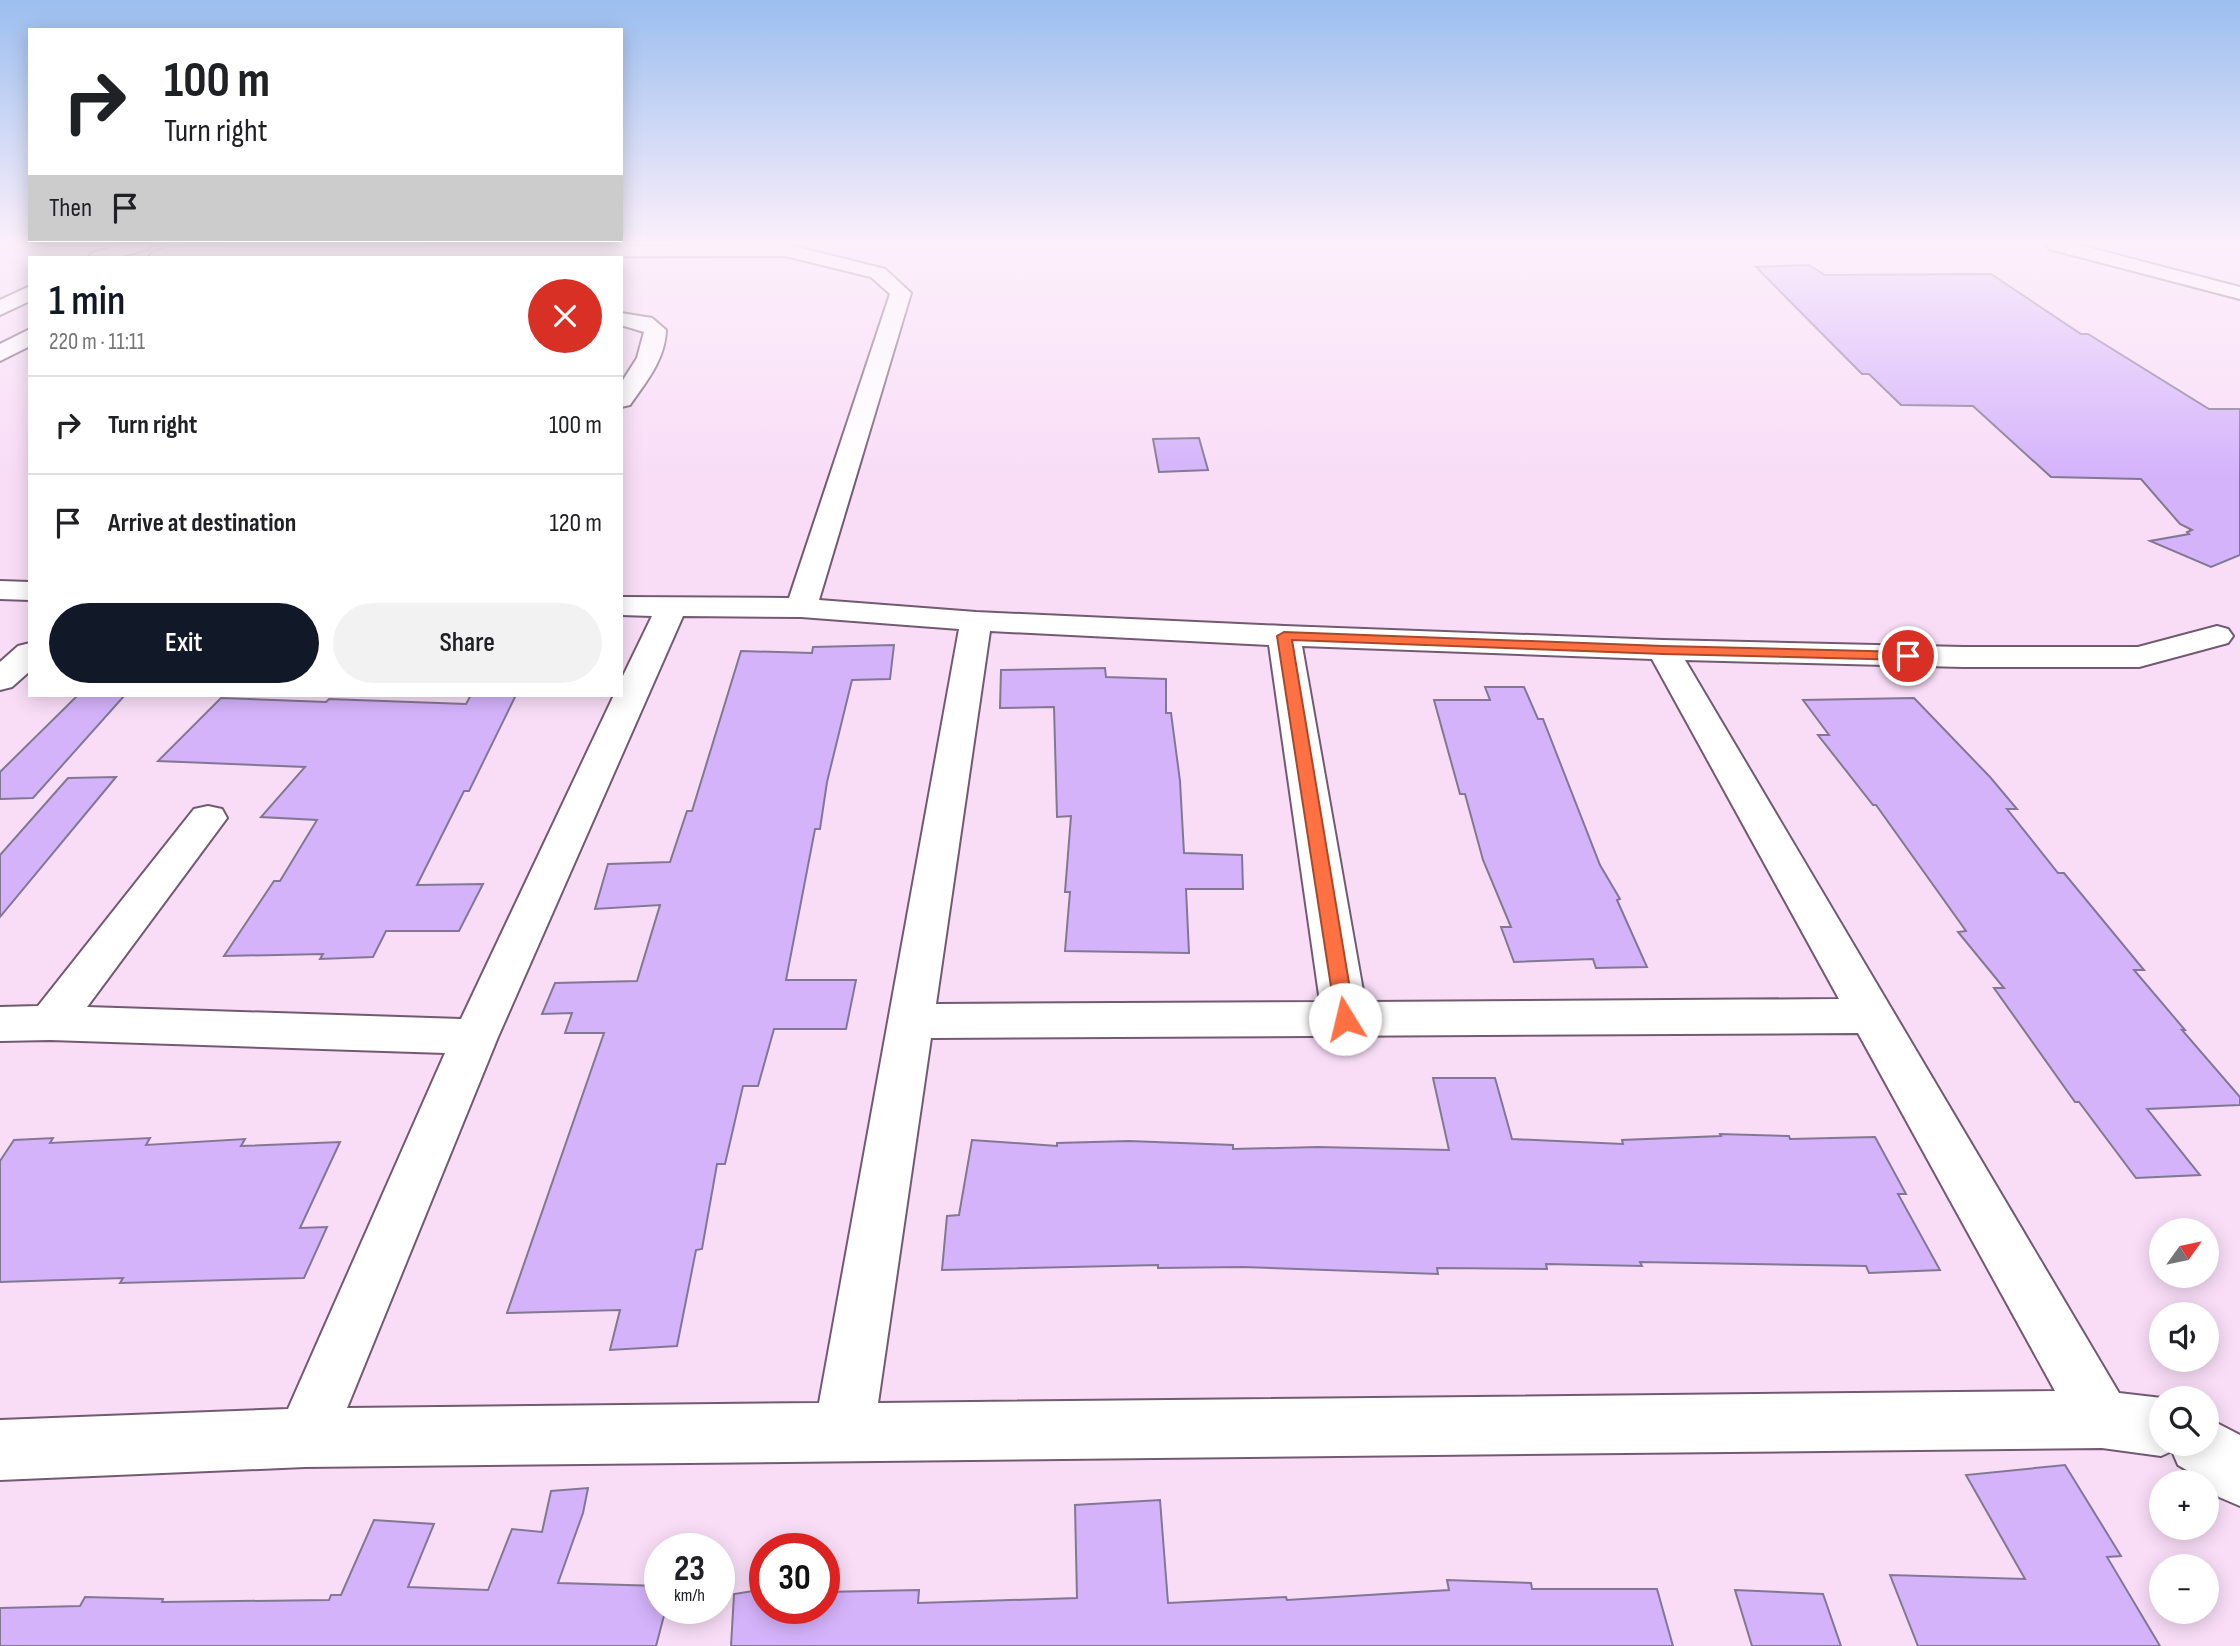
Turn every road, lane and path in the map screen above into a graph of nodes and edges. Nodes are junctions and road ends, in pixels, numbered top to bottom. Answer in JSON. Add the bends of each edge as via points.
{"nodes":[{"id":1,"x":637,"y":322,"type":"edge"},
{"id":2,"x":892,"y":322,"type":"edge"},
{"id":3,"x":28,"y":337,"type":"edge"},
{"id":4,"x":0,"y":354,"type":"edge"},
{"id":5,"x":623,"y":397,"type":"edge"},
{"id":6,"x":0,"y":590,"type":"edge"},
{"id":7,"x":28,"y":591,"type":"edge"},
{"id":8,"x":623,"y":606,"type":"edge"},
{"id":9,"x":671,"y":608,"type":"junction"},
{"id":10,"x":801,"y":608,"type":"junction"},
{"id":11,"x":976,"y":621,"type":"junction"},
{"id":12,"x":1284,"y":636,"type":"junction"},
{"id":13,"x":2217,"y":636,"type":"dead end"},
{"id":14,"x":1663,"y":650,"type":"junction"},
{"id":15,"x":28,"y":655,"type":"edge"},
{"id":16,"x":0,"y":680,"type":"edge"},
{"id":17,"x":208,"y":818,"type":"dead end"},
{"id":18,"x":1870,"y":1016,"type":"junction"},
{"id":19,"x":1345,"y":1019,"type":"junction"},
{"id":20,"x":911,"y":1021,"type":"junction"},
{"id":21,"x":50,"y":1023,"type":"junction"},
{"id":22,"x":0,"y":1024,"type":"edge"},
{"id":23,"x":475,"y":1037,"type":"junction"},
{"id":24,"x":2102,"y":1419,"type":"junction"},
{"id":25,"x":2149,"y":1425,"type":"edge"},
{"id":26,"x":844,"y":1431,"type":"junction"},
{"id":27,"x":305,"y":1438,"type":"junction"},
{"id":28,"x":0,"y":1450,"type":"edge"},
{"id":29,"x":2219,"y":1456,"type":"edge"},
{"id":30,"x":2240,"y":1476,"type":"edge"}],
"edges":[{"from":1,"to":5,"type":"street","via":[[655,330],[656,343]]},
{"from":2,"to":10,"type":"street"},
{"from":3,"to":4,"type":"street"},
{"from":6,"to":7,"type":"street"},
{"from":8,"to":9,"type":"street"},
{"from":9,"to":10,"type":"street"},
{"from":9,"to":23,"type":"street"},
{"from":10,"to":11,"type":"street"},
{"from":11,"to":12,"type":"street"},
{"from":11,"to":20,"type":"street"},
{"from":12,"to":14,"type":"street"},
{"from":12,"to":19,"type":"street"},
{"from":13,"to":14,"type":"street","via":[[2139,657]]},
{"from":14,"to":18,"type":"street"},
{"from":15,"to":16,"type":"street"},
{"from":17,"to":21,"type":"street"},
{"from":18,"to":19,"type":"street"},
{"from":18,"to":24,"type":"street"},
{"from":19,"to":20,"type":"street"},
{"from":20,"to":26,"type":"street"},
{"from":21,"to":22,"type":"street"},
{"from":21,"to":23,"type":"street"},
{"from":23,"to":27,"type":"street"},
{"from":24,"to":25,"type":"street"},
{"from":24,"to":26,"type":"street"},
{"from":26,"to":27,"type":"street"},
{"from":27,"to":28,"type":"street"},
{"from":29,"to":30,"type":"street"}]}
